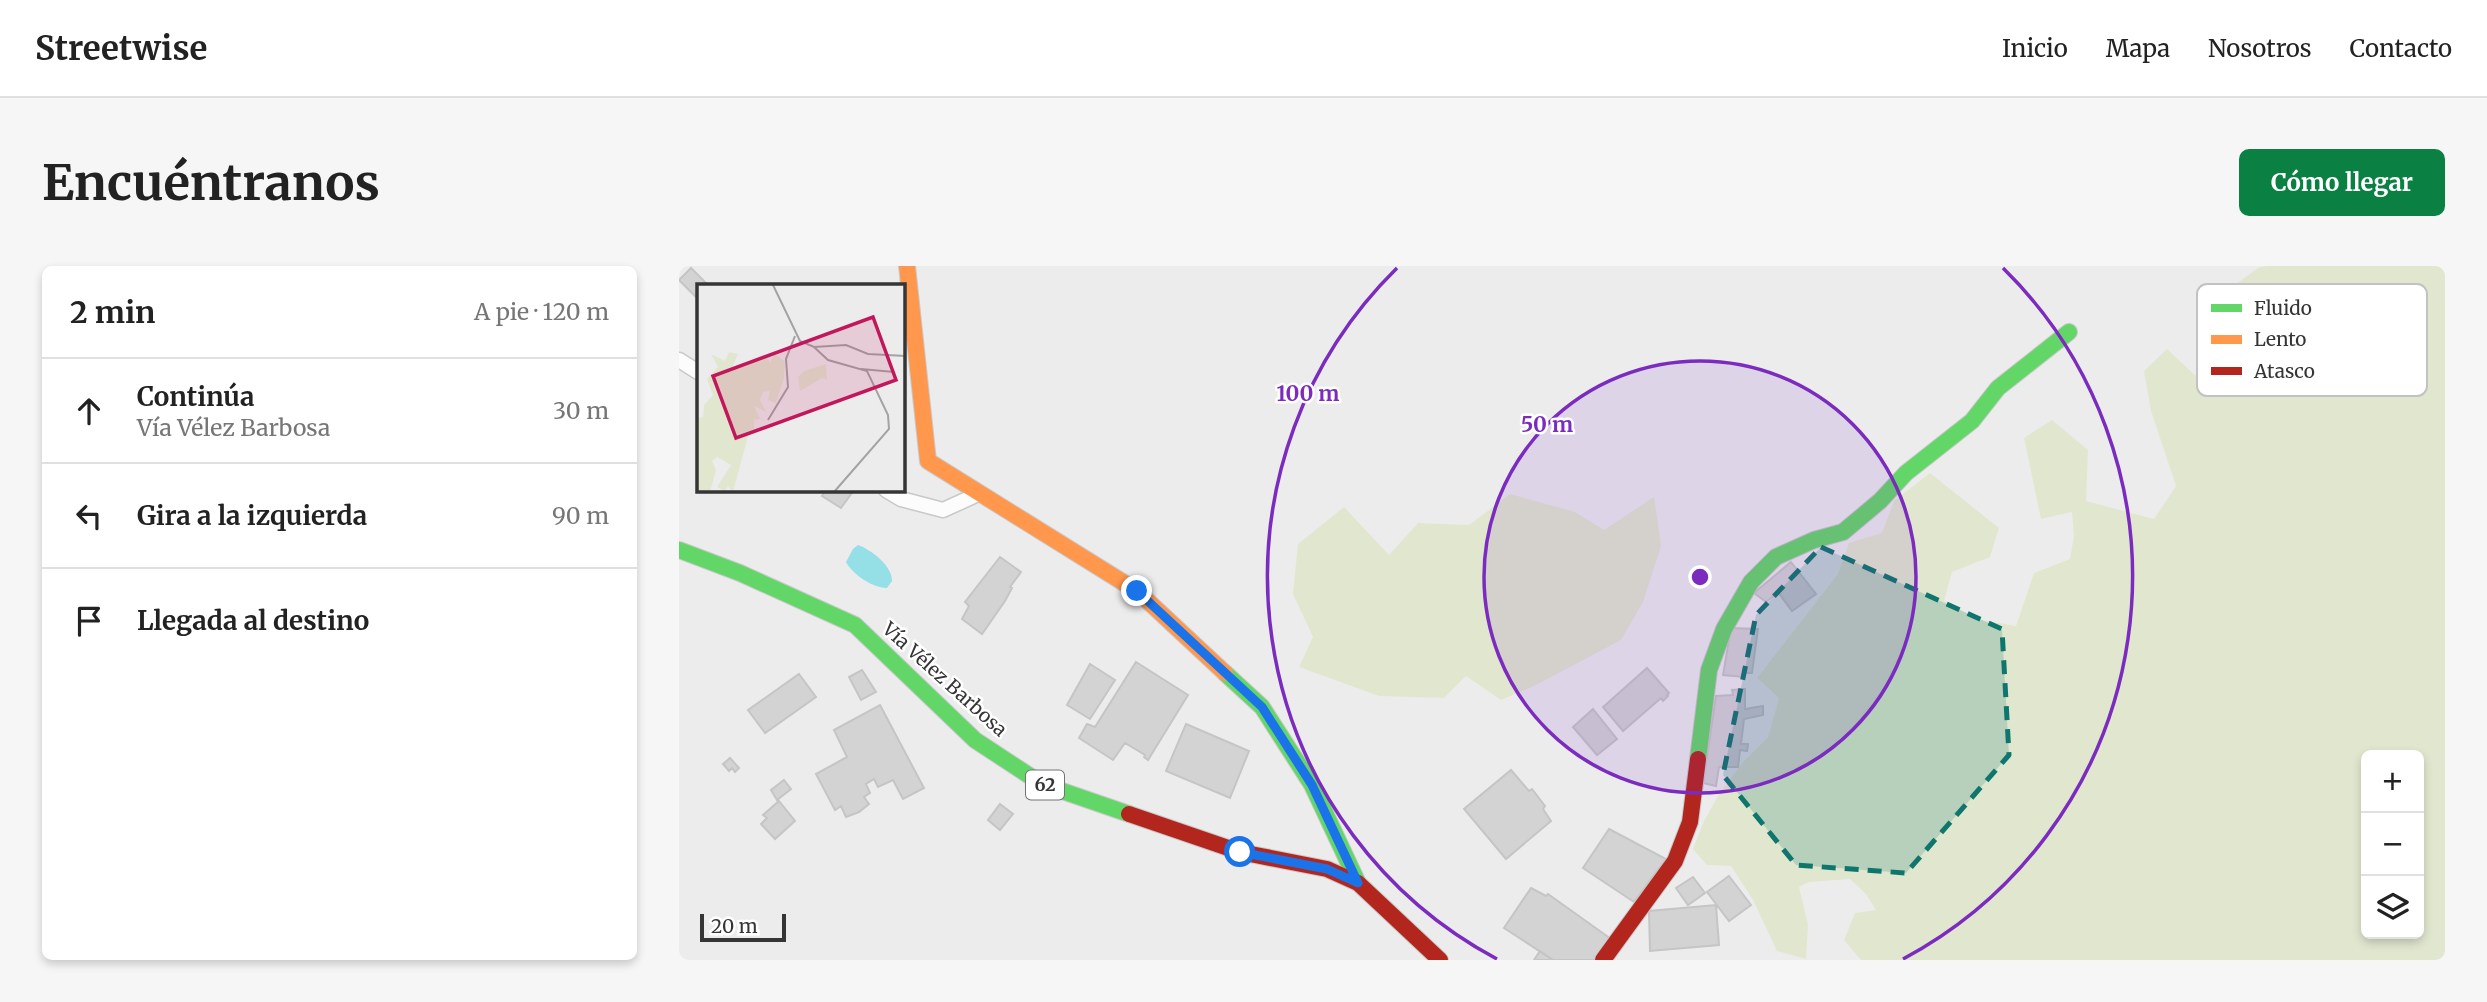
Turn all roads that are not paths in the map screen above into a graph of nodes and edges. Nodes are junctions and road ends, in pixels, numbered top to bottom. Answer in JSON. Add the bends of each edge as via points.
{"nodes":[{"id":1,"x":907,"y":266,"type":"edge"},
{"id":2,"x":2069,"y":332,"type":"dead end"},
{"id":3,"x":679,"y":360,"type":"edge"},
{"id":4,"x":697,"y":371,"type":"edge"},
{"id":5,"x":889,"y":492,"type":"edge"},
{"id":6,"x":981,"y":494,"type":"junction"},
{"id":7,"x":679,"y":550,"type":"edge"},
{"id":8,"x":1358,"y":883,"type":"junction"},
{"id":9,"x":1440,"y":960,"type":"edge"},
{"id":10,"x":1603,"y":960,"type":"edge"}],
"edges":[{"from":1,"to":6,"type":"street","via":[[928,461]]},
{"from":2,"to":10,"type":"street","via":[[1998,388],[1972,421],[1906,473],[1843,532],[1776,557],[1751,582],[1724,629],[1709,670],[1690,822],[1675,862]]},
{"from":3,"to":4,"type":"lane"},
{"from":5,"to":6,"type":"lane","via":[[943,510]]},
{"from":6,"to":8,"type":"street","via":[[1137,591],[1262,707],[1312,785]]},
{"from":7,"to":8,"type":"street","name":"Vía Vélez Barbosa","number":"62","via":[[855,625],[975,740],[1042,784],[1240,852],[1327,869]]},
{"from":8,"to":9,"type":"street","name":"Vía Vélez Barbosa","number":"62"}]}
